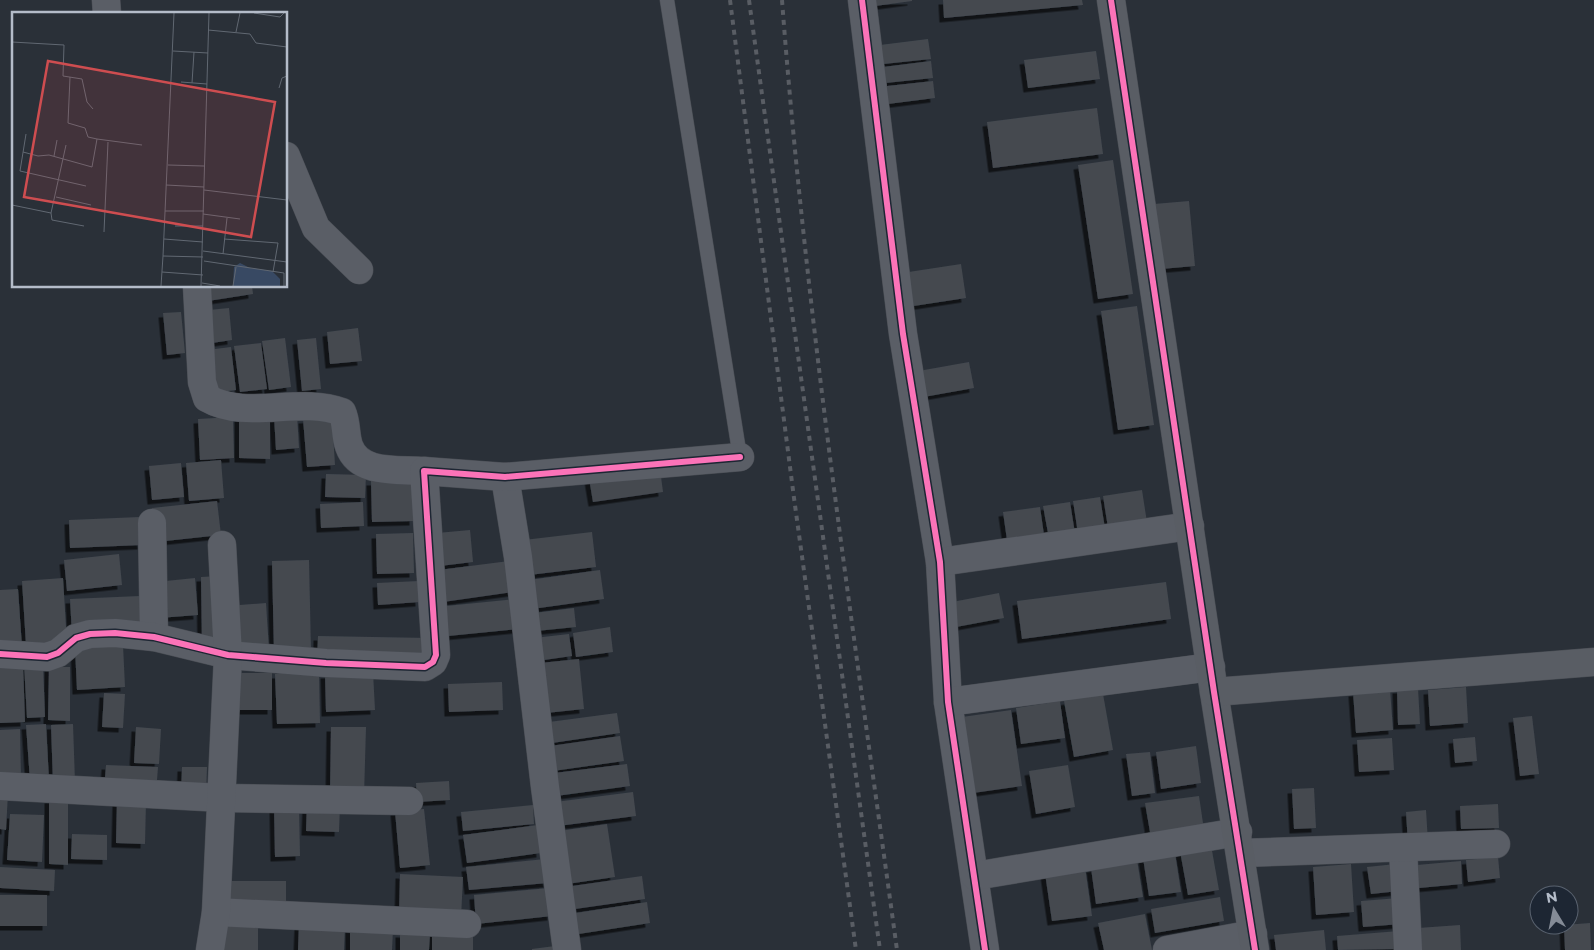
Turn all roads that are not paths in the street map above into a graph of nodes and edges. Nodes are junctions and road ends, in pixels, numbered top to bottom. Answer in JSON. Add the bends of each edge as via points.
{"nodes":[{"id":1,"x":667,"y":0,"type":"edge"},
{"id":2,"x":862,"y":0,"type":"edge"},
{"id":3,"x":1111,"y":0,"type":"edge"},
{"id":4,"x":288,"y":161,"type":"edge"},
{"id":5,"x":359,"y":270,"type":"dead end"},
{"id":6,"x":197,"y":288,"type":"edge"},
{"id":7,"x":740,"y":456,"type":"joint"},
{"id":8,"x":424,"y":471,"type":"junction"},
{"id":9,"x":505,"y":477,"type":"junction"},
{"id":10,"x":152,"y":523,"type":"dead end"},
{"id":11,"x":1190,"y":526,"type":"junction"},
{"id":12,"x":222,"y":545,"type":"dead end"},
{"id":13,"x":940,"y":562,"type":"junction"},
{"id":14,"x":154,"y":637,"type":"junction"},
{"id":15,"x":0,"y":654,"type":"edge"},
{"id":16,"x":228,"y":655,"type":"junction"},
{"id":17,"x":1594,"y":662,"type":"edge"},
{"id":18,"x":1212,"y":679,"type":"junction"},
{"id":19,"x":948,"y":702,"type":"junction"},
{"id":20,"x":0,"y":786,"type":"edge"},
{"id":21,"x":223,"y":798,"type":"junction"},
{"id":22,"x":409,"y":801,"type":"dead end"},
{"id":23,"x":1239,"y":842,"type":"junction"},
{"id":24,"x":1496,"y":844,"type":"dead end"},
{"id":25,"x":1403,"y":848,"type":"junction"},
{"id":26,"x":975,"y":876,"type":"junction"},
{"id":27,"x":216,"y":912,"type":"junction"},
{"id":28,"x":467,"y":924,"type":"dead end"},
{"id":29,"x":1254,"y":942,"type":"edge"},
{"id":30,"x":210,"y":950,"type":"edge"},
{"id":31,"x":567,"y":950,"type":"edge"},
{"id":32,"x":985,"y":950,"type":"edge"},
{"id":33,"x":1166,"y":950,"type":"edge"},
{"id":34,"x":1408,"y":950,"type":"edge"}],
"edges":[{"from":1,"to":7,"type":"lane"},
{"from":2,"to":13,"type":"street","via":[[904,334]]},
{"from":3,"to":11,"type":"street"},
{"from":4,"to":5,"type":"street","via":[[316,228]]},
{"from":6,"to":8,"type":"street","via":[[202,382],[207,398],[217,404],[247,408],[319,406],[342,412],[351,452],[362,464],[375,468]]},
{"from":7,"to":9,"type":"street"},
{"from":8,"to":9,"type":"street"},
{"from":8,"to":16,"type":"street","via":[[435,625],[436,655],[433,662],[425,667]]},
{"from":9,"to":31,"type":"street"},
{"from":10,"to":14,"type":"street"},
{"from":11,"to":13,"type":"street"},
{"from":11,"to":18,"type":"street"},
{"from":12,"to":16,"type":"street"},
{"from":13,"to":19,"type":"street"},
{"from":14,"to":15,"type":"street","via":[[90,634],[76,638],[58,653],[47,657]]},
{"from":14,"to":16,"type":"street"},
{"from":16,"to":21,"type":"street"},
{"from":17,"to":18,"type":"street"},
{"from":18,"to":19,"type":"street"},
{"from":18,"to":23,"type":"street"},
{"from":19,"to":26,"type":"street"},
{"from":20,"to":21,"type":"street"},
{"from":21,"to":22,"type":"street"},
{"from":21,"to":27,"type":"street"},
{"from":23,"to":25,"type":"street"},
{"from":23,"to":26,"type":"street"},
{"from":23,"to":29,"type":"street"},
{"from":24,"to":25,"type":"street"},
{"from":25,"to":34,"type":"street"},
{"from":26,"to":32,"type":"street"},
{"from":27,"to":28,"type":"street"},
{"from":27,"to":30,"type":"street"},
{"from":29,"to":33,"type":"street"}]}
